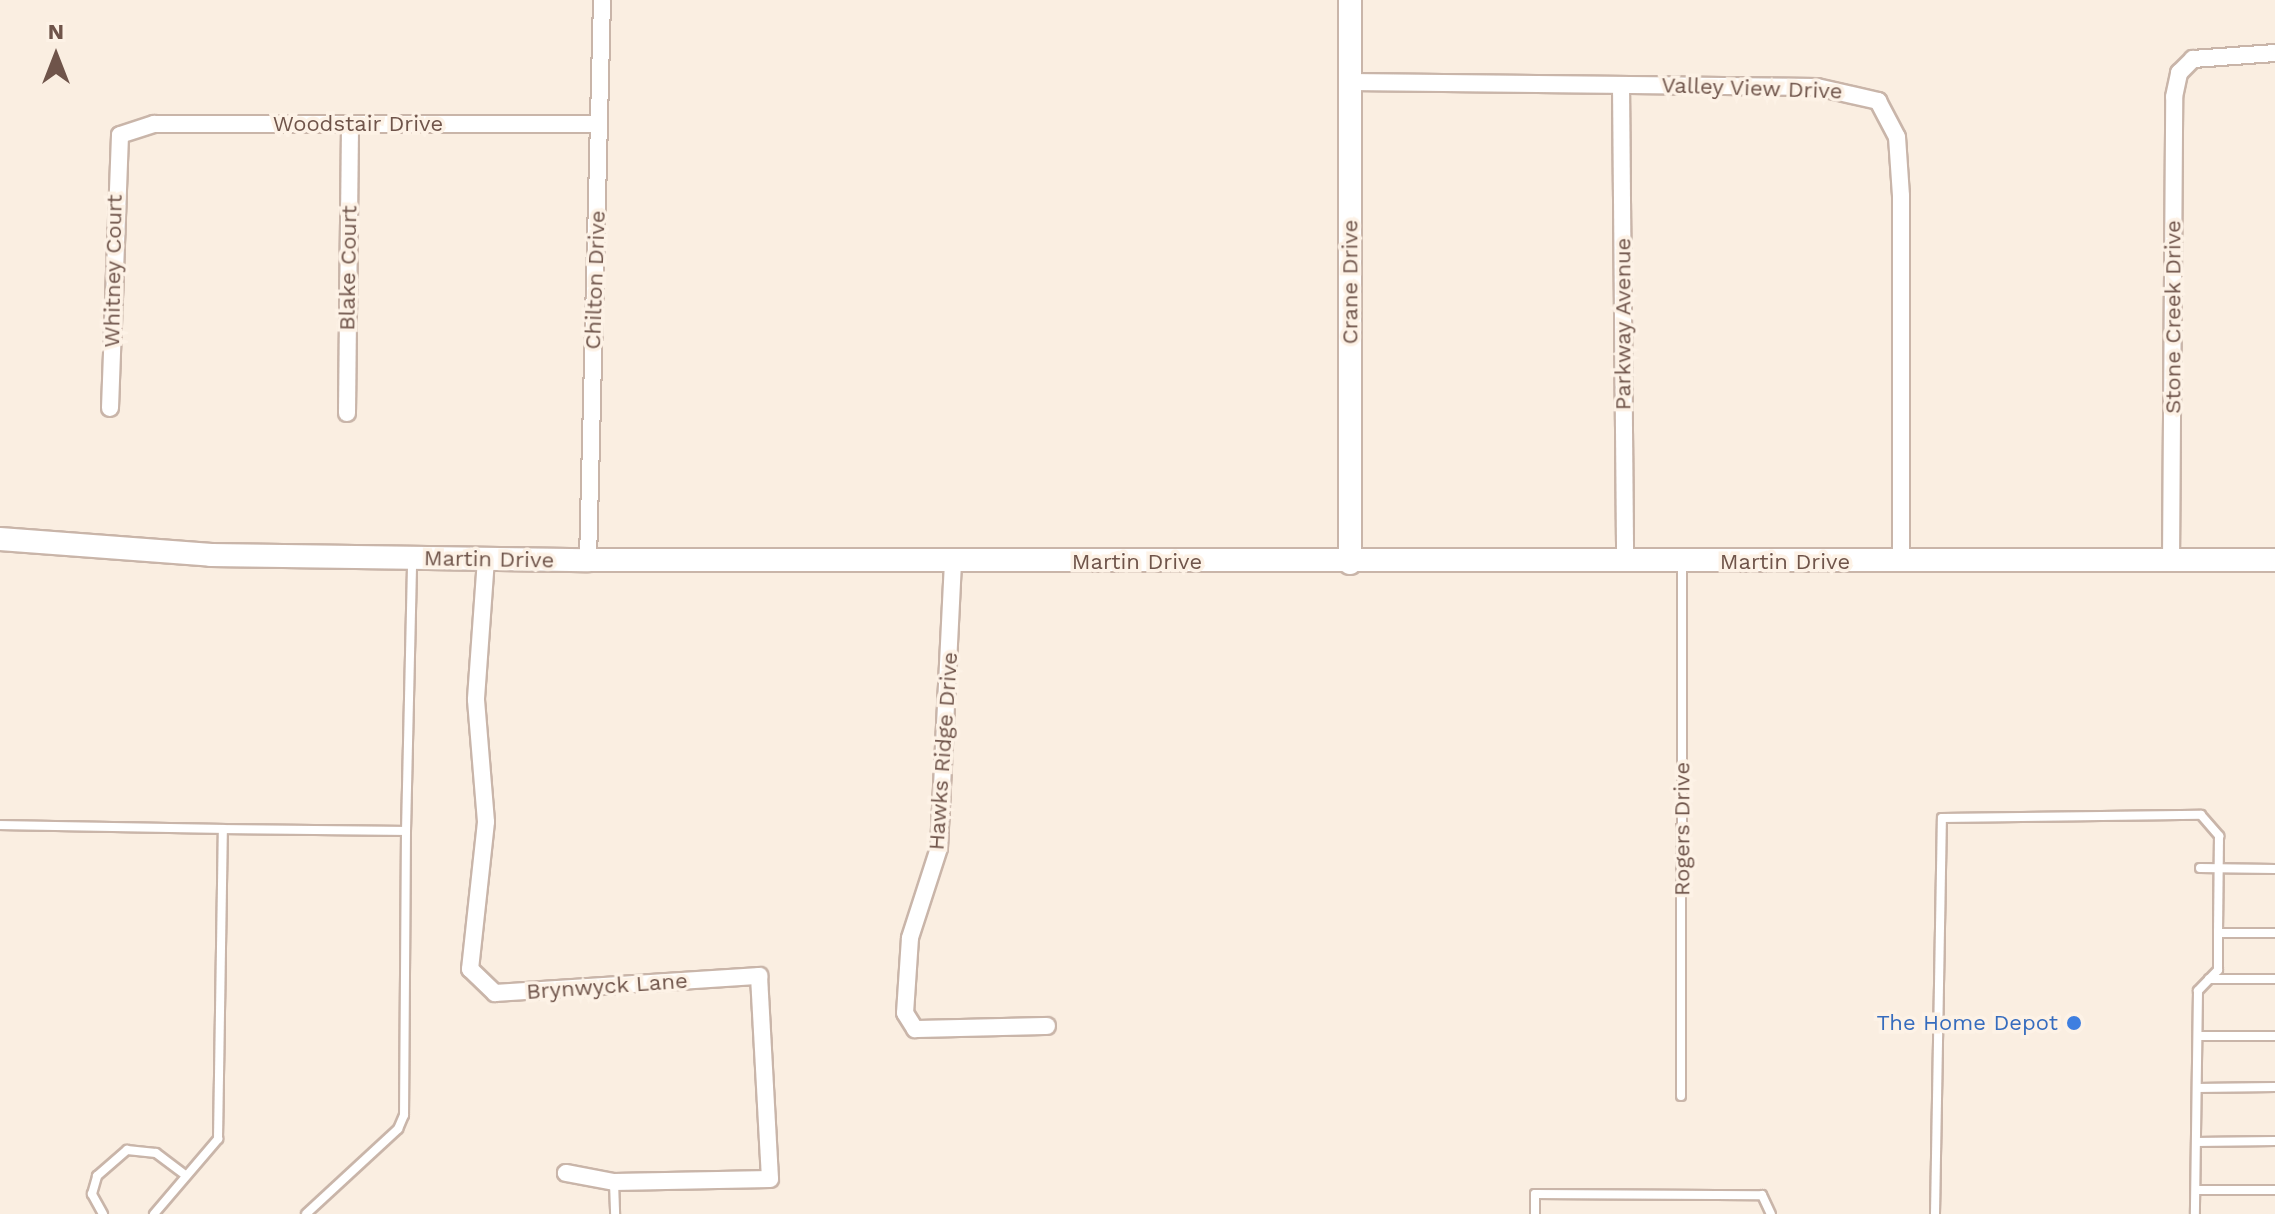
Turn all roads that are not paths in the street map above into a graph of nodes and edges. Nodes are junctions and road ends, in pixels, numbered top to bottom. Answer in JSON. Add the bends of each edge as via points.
{"nodes":[{"id":1,"x":602,"y":0,"type":"edge"},
{"id":2,"x":1350,"y":0,"type":"edge"},
{"id":3,"x":2275,"y":53,"type":"edge"},
{"id":4,"x":1350,"y":82,"type":"junction"},
{"id":5,"x":1621,"y":85,"type":"junction"},
{"id":6,"x":350,"y":124,"type":"junction"},
{"id":7,"x":599,"y":124,"type":"junction"},
{"id":8,"x":120,"y":135,"type":"joint"},
{"id":9,"x":110,"y":408,"type":"dead end"},
{"id":10,"x":347,"y":413,"type":"dead end"},
{"id":11,"x":0,"y":539,"type":"edge"},
{"id":12,"x":412,"y":558,"type":"junction"},
{"id":13,"x":486,"y":559,"type":"junction"},
{"id":14,"x":588,"y":560,"type":"junction"},
{"id":15,"x":2275,"y":560,"type":"edge"},
{"id":16,"x":2171,"y":561,"type":"junction"},
{"id":17,"x":953,"y":562,"type":"junction"},
{"id":18,"x":1682,"y":562,"type":"junction"},
{"id":19,"x":1901,"y":562,"type":"junction"},
{"id":20,"x":1350,"y":563,"type":"junction"},
{"id":21,"x":1625,"y":563,"type":"junction"},
{"id":22,"x":0,"y":825,"type":"edge"},
{"id":23,"x":223,"y":829,"type":"junction"},
{"id":24,"x":406,"y":831,"type":"junction"},
{"id":25,"x":2200,"y":868,"type":"dead end"},
{"id":26,"x":2218,"y":869,"type":"junction"},
{"id":27,"x":2275,"y":869,"type":"edge"},
{"id":28,"x":2218,"y":933,"type":"junction"},
{"id":29,"x":2275,"y":933,"type":"edge"},
{"id":30,"x":2209,"y":979,"type":"junction"},
{"id":31,"x":2275,"y":979,"type":"edge"},
{"id":32,"x":1047,"y":1026,"type":"dead end"},
{"id":33,"x":2198,"y":1036,"type":"junction"},
{"id":34,"x":2275,"y":1036,"type":"edge"},
{"id":35,"x":2275,"y":1087,"type":"edge"},
{"id":36,"x":2197,"y":1088,"type":"junction"},
{"id":37,"x":1681,"y":1096,"type":"dead end"},
{"id":38,"x":2275,"y":1141,"type":"edge"},
{"id":39,"x":2196,"y":1142,"type":"junction"},
{"id":40,"x":566,"y":1173,"type":"dead end"},
{"id":41,"x":185,"y":1175,"type":"junction"},
{"id":42,"x":614,"y":1182,"type":"junction"},
{"id":43,"x":2196,"y":1190,"type":"junction"},
{"id":44,"x":2275,"y":1190,"type":"edge"},
{"id":45,"x":150,"y":1213,"type":"edge"},
{"id":46,"x":103,"y":1214,"type":"edge"},
{"id":47,"x":306,"y":1214,"type":"edge"},
{"id":48,"x":615,"y":1214,"type":"edge"},
{"id":49,"x":1535,"y":1214,"type":"edge"},
{"id":50,"x":1771,"y":1214,"type":"edge"},
{"id":51,"x":1935,"y":1214,"type":"edge"},
{"id":52,"x":2195,"y":1214,"type":"edge"}],
"edges":[{"from":1,"to":7,"type":"street","name":"Chilton Drive"},
{"from":2,"to":4,"type":"street","name":"Crane Drive"},
{"from":3,"to":16,"type":"street","name":"Stone Creek Drive","via":[[2213,52],[2179,73]]},
{"from":4,"to":5,"type":"street","name":"Valley View Drive"},
{"from":4,"to":20,"type":"street","name":"Crane Drive"},
{"from":5,"to":19,"type":"street","name":"Valley View Drive","via":[[1857,91],[1878,101],[1890,118],[1901,196]]},
{"from":5,"to":21,"type":"street","name":"Parkway Avenue"},
{"from":6,"to":7,"type":"street","name":"Woodstair Drive"},
{"from":6,"to":8,"type":"street","name":"Woodstair Drive","via":[[154,124]]},
{"from":6,"to":10,"type":"street","name":"Blake Court"},
{"from":7,"to":14,"type":"street","name":"Chilton Drive"},
{"from":8,"to":9,"type":"street","name":"Whitney Court"},
{"from":11,"to":12,"type":"street","name":"Martin Drive","via":[[211,555]]},
{"from":12,"to":13,"type":"street","name":"Martin Drive"},
{"from":12,"to":24,"type":"lane"},
{"from":13,"to":14,"type":"street","name":"Martin Drive"},
{"from":13,"to":42,"type":"street","name":"Brynwyck Lane","via":[[476,700],[486,822],[470,969],[495,993],[759,976],[770,1179]]},
{"from":14,"to":17,"type":"street","name":"Martin Drive"},
{"from":15,"to":16,"type":"street","name":"Martin Drive"},
{"from":16,"to":19,"type":"street","name":"Martin Drive"},
{"from":17,"to":20,"type":"street","name":"Martin Drive"},
{"from":17,"to":32,"type":"street","name":"Hawks Ridge Drive","via":[[939,848],[910,938],[905,1013],[915,1029]]},
{"from":18,"to":19,"type":"street","name":"Martin Drive"},
{"from":18,"to":21,"type":"street","name":"Martin Drive"},
{"from":18,"to":37,"type":"lane","name":"Rogers Drive"},
{"from":20,"to":21,"type":"street","name":"Martin Drive"},
{"from":22,"to":23,"type":"lane"},
{"from":23,"to":24,"type":"lane"},
{"from":23,"to":41,"type":"lane","via":[[218,1139]]},
{"from":24,"to":47,"type":"lane","via":[[404,1115],[398,1129]]},
{"from":25,"to":26,"type":"lane"},
{"from":26,"to":27,"type":"lane"},
{"from":26,"to":28,"type":"lane"},
{"from":26,"to":51,"type":"lane","via":[[2217,827],[2201,815],[1942,818]]},
{"from":28,"to":29,"type":"lane"},
{"from":28,"to":30,"type":"lane","via":[[2218,970]]},
{"from":30,"to":31,"type":"lane"},
{"from":30,"to":33,"type":"lane","via":[[2198,991]]},
{"from":33,"to":34,"type":"lane"},
{"from":33,"to":36,"type":"lane"},
{"from":35,"to":36,"type":"lane"},
{"from":36,"to":39,"type":"lane"},
{"from":38,"to":39,"type":"lane"},
{"from":39,"to":43,"type":"lane"},
{"from":40,"to":42,"type":"street","name":"Brynwyck Lane"},
{"from":41,"to":45,"type":"lane"},
{"from":41,"to":46,"type":"lane","via":[[156,1153],[127,1150],[97,1176],[92,1194]]},
{"from":42,"to":48,"type":"lane"},
{"from":43,"to":44,"type":"lane"},
{"from":43,"to":52,"type":"lane"},
{"from":49,"to":50,"type":"lane","via":[[1535,1194],[1762,1195]]}]}
